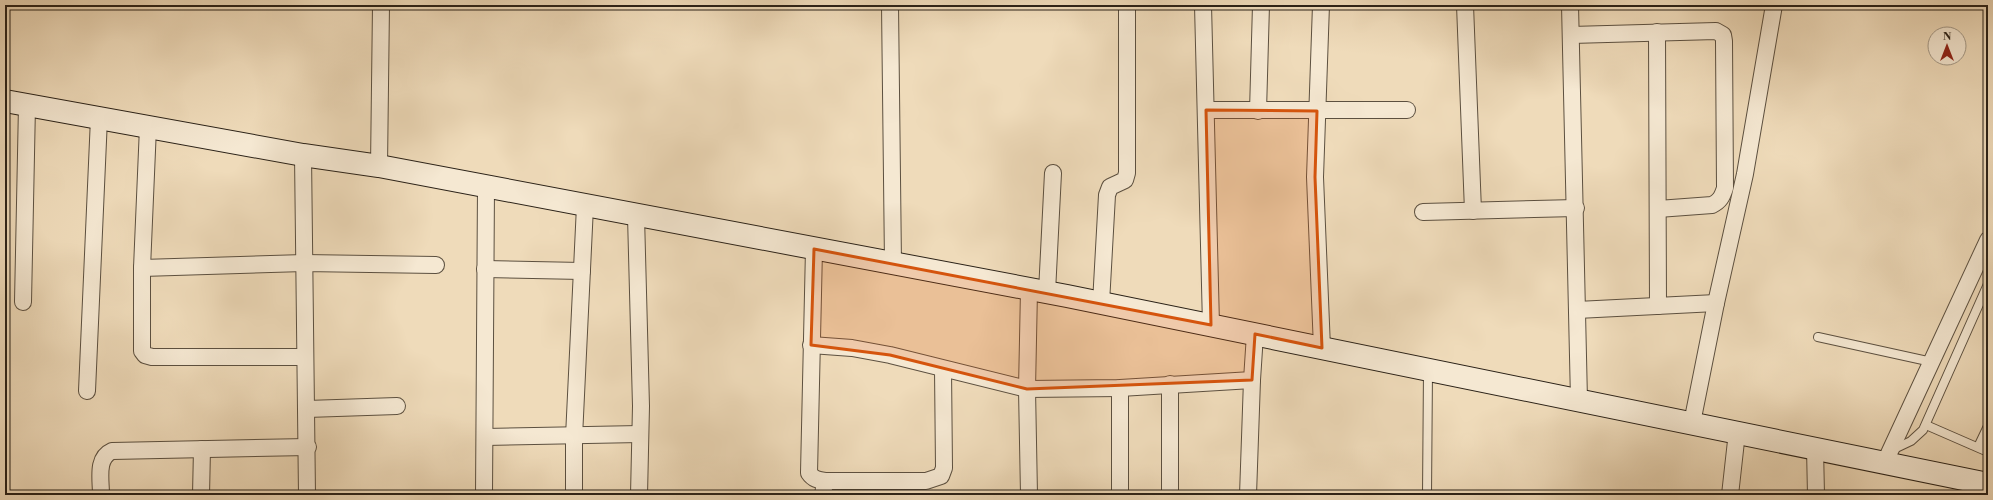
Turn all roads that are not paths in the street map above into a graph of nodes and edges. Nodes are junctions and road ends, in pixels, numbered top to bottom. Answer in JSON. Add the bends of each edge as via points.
{"nodes":[{"id":1,"x":381,"y":5,"type":"edge"},
{"id":2,"x":890,"y":5,"type":"edge"},
{"id":3,"x":1127,"y":5,"type":"edge"},
{"id":4,"x":1203,"y":5,"type":"edge"},
{"id":5,"x":1261,"y":5,"type":"edge"},
{"id":6,"x":1321,"y":5,"type":"edge"},
{"id":7,"x":1465,"y":5,"type":"edge"},
{"id":8,"x":1570,"y":5,"type":"edge"},
{"id":9,"x":1774,"y":5,"type":"edge"},
{"id":10,"x":1657,"y":32,"type":"junction"},
{"id":11,"x":1571,"y":35,"type":"junction"},
{"id":12,"x":5,"y":101,"type":"edge"},
{"id":13,"x":27,"y":105,"type":"junction"},
{"id":14,"x":1206,"y":110,"type":"junction"},
{"id":15,"x":1407,"y":110,"type":"dead end"},
{"id":16,"x":1258,"y":111,"type":"junction"},
{"id":17,"x":1317,"y":111,"type":"junction"},
{"id":18,"x":99,"y":118,"type":"junction"},
{"id":19,"x":148,"y":127,"type":"junction"},
{"id":20,"x":304,"y":155,"type":"junction"},
{"id":21,"x":379,"y":166,"type":"junction"},
{"id":22,"x":1053,"y":173,"type":"dead end"},
{"id":23,"x":486,"y":187,"type":"junction"},
{"id":24,"x":585,"y":206,"type":"junction"},
{"id":25,"x":1576,"y":208,"type":"junction"},
{"id":26,"x":1658,"y":209,"type":"junction"},
{"id":27,"x":1473,"y":211,"type":"junction"},
{"id":28,"x":1423,"y":212,"type":"dead end"},
{"id":29,"x":636,"y":216,"type":"junction"},
{"id":30,"x":1988,"y":240,"type":"edge"},
{"id":31,"x":814,"y":249,"type":"junction"},
{"id":32,"x":304,"y":263,"type":"junction"},
{"id":33,"x":893,"y":264,"type":"junction"},
{"id":34,"x":436,"y":265,"type":"dead end"},
{"id":35,"x":142,"y":268,"type":"junction"},
{"id":36,"x":485,"y":268,"type":"junction"},
{"id":37,"x":582,"y":271,"type":"junction"},
{"id":38,"x":1988,"y":284,"type":"edge"},
{"id":39,"x":1038,"y":291,"type":"junction"},
{"id":40,"x":23,"y":302,"type":"dead end"},
{"id":41,"x":1101,"y":303,"type":"junction"},
{"id":42,"x":1716,"y":303,"type":"junction"},
{"id":43,"x":1658,"y":306,"type":"junction"},
{"id":44,"x":1577,"y":310,"type":"junction"},
{"id":45,"x":1211,"y":325,"type":"junction"},
{"id":46,"x":1255,"y":334,"type":"junction"},
{"id":47,"x":1818,"y":337,"type":"dead end"},
{"id":48,"x":811,"y":345,"type":"junction"},
{"id":49,"x":1322,"y":348,"type":"junction"},
{"id":50,"x":306,"y":357,"type":"junction"},
{"id":51,"x":1932,"y":362,"type":"junction"},
{"id":52,"x":943,"y":369,"type":"junction"},
{"id":53,"x":1428,"y":369,"type":"junction"},
{"id":54,"x":1252,"y":380,"type":"junction"},
{"id":55,"x":1170,"y":384,"type":"junction"},
{"id":56,"x":1120,"y":388,"type":"junction"},
{"id":57,"x":1027,"y":389,"type":"junction"},
{"id":58,"x":87,"y":391,"type":"dead end"},
{"id":59,"x":1578,"y":400,"type":"junction"},
{"id":60,"x":397,"y":406,"type":"dead end"},
{"id":61,"x":307,"y":409,"type":"junction"},
{"id":62,"x":1692,"y":423,"type":"junction"},
{"id":63,"x":1926,"y":425,"type":"junction"},
{"id":64,"x":1988,"y":426,"type":"edge"},
{"id":65,"x":1737,"y":432,"type":"junction"},
{"id":66,"x":640,"y":434,"type":"junction"},
{"id":67,"x":485,"y":437,"type":"junction"},
{"id":68,"x":574,"y":437,"type":"junction"},
{"id":69,"x":308,"y":447,"type":"junction"},
{"id":70,"x":1978,"y":447,"type":"junction"},
{"id":71,"x":1814,"y":448,"type":"junction"},
{"id":72,"x":202,"y":449,"type":"junction"},
{"id":73,"x":1988,"y":452,"type":"edge"},
{"id":74,"x":1888,"y":456,"type":"junction"},
{"id":75,"x":1976,"y":486,"type":"edge"},
{"id":76,"x":824,"y":488,"type":"edge"},
{"id":77,"x":101,"y":495,"type":"edge"},
{"id":78,"x":201,"y":495,"type":"edge"},
{"id":79,"x":307,"y":495,"type":"edge"},
{"id":80,"x":484,"y":495,"type":"edge"},
{"id":81,"x":574,"y":495,"type":"edge"},
{"id":82,"x":639,"y":495,"type":"edge"},
{"id":83,"x":1029,"y":495,"type":"edge"},
{"id":84,"x":1120,"y":495,"type":"edge"},
{"id":85,"x":1170,"y":495,"type":"edge"},
{"id":86,"x":1248,"y":495,"type":"edge"},
{"id":87,"x":1427,"y":495,"type":"edge"},
{"id":88,"x":1730,"y":495,"type":"edge"},
{"id":89,"x":1816,"y":495,"type":"edge"}],
"edges":[{"from":1,"to":21,"type":"street"},
{"from":2,"to":33,"type":"street"},
{"from":3,"to":41,"type":"street","via":[[1127,173],[1125,180],[1110,187],[1107,195]]},
{"from":4,"to":14,"type":"street"},
{"from":5,"to":16,"type":"street"},
{"from":6,"to":17,"type":"street"},
{"from":7,"to":27,"type":"street"},
{"from":8,"to":11,"type":"street"},
{"from":9,"to":42,"type":"street","via":[[1745,174]]},
{"from":10,"to":11,"type":"street"},
{"from":10,"to":26,"type":"street"},
{"from":10,"to":26,"type":"street","via":[[1716,31],[1723,35],[1725,180],[1723,196],[1719,202],[1712,205]]},
{"from":11,"to":25,"type":"street"},
{"from":12,"to":13,"type":"street"},
{"from":13,"to":18,"type":"street"},
{"from":13,"to":40,"type":"street"},
{"from":14,"to":16,"type":"street"},
{"from":14,"to":45,"type":"street"},
{"from":15,"to":17,"type":"street"},
{"from":16,"to":17,"type":"street"},
{"from":17,"to":49,"type":"street","via":[[1315,177]]},
{"from":18,"to":19,"type":"street"},
{"from":18,"to":58,"type":"street"},
{"from":19,"to":20,"type":"street"},
{"from":19,"to":35,"type":"street"},
{"from":20,"to":21,"type":"street"},
{"from":20,"to":32,"type":"street"},
{"from":21,"to":23,"type":"street"},
{"from":22,"to":39,"type":"street"},
{"from":23,"to":24,"type":"street"},
{"from":23,"to":36,"type":"street"},
{"from":24,"to":29,"type":"street"},
{"from":24,"to":37,"type":"street"},
{"from":25,"to":27,"type":"street"},
{"from":25,"to":44,"type":"street"},
{"from":26,"to":43,"type":"street"},
{"from":27,"to":28,"type":"street"},
{"from":29,"to":31,"type":"street"},
{"from":29,"to":66,"type":"street"},
{"from":30,"to":51,"type":"street"},
{"from":31,"to":33,"type":"street"},
{"from":31,"to":48,"type":"street"},
{"from":32,"to":34,"type":"street"},
{"from":32,"to":35,"type":"street"},
{"from":32,"to":50,"type":"street"},
{"from":33,"to":39,"type":"street"},
{"from":35,"to":50,"type":"street","via":[[141,344],[145,355]]},
{"from":36,"to":37,"type":"street"},
{"from":36,"to":67,"type":"street"},
{"from":37,"to":68,"type":"street"},
{"from":38,"to":63,"type":"lane"},
{"from":39,"to":41,"type":"street"},
{"from":39,"to":57,"type":"street"},
{"from":41,"to":45,"type":"street"},
{"from":42,"to":43,"type":"street"},
{"from":42,"to":62,"type":"street"},
{"from":43,"to":44,"type":"street"},
{"from":44,"to":59,"type":"street"},
{"from":45,"to":46,"type":"street"},
{"from":46,"to":49,"type":"street"},
{"from":46,"to":54,"type":"street"},
{"from":47,"to":51,"type":"lane"},
{"from":48,"to":52,"type":"street","via":[[872,352]]},
{"from":48,"to":76,"type":"street","via":[[809,473]]},
{"from":49,"to":53,"type":"street"},
{"from":50,"to":61,"type":"street"},
{"from":51,"to":74,"type":"street"},
{"from":52,"to":57,"type":"street"},
{"from":52,"to":76,"type":"street","via":[[944,468],[941,476],[926,481]]},
{"from":53,"to":59,"type":"street"},
{"from":53,"to":87,"type":"lane"},
{"from":54,"to":55,"type":"street"},
{"from":54,"to":86,"type":"street"},
{"from":55,"to":56,"type":"street"},
{"from":55,"to":85,"type":"street"},
{"from":56,"to":57,"type":"street"},
{"from":56,"to":84,"type":"street"},
{"from":57,"to":83,"type":"street"},
{"from":59,"to":62,"type":"street"},
{"from":60,"to":61,"type":"street"},
{"from":61,"to":69,"type":"street"},
{"from":62,"to":65,"type":"street"},
{"from":63,"to":70,"type":"lane"},
{"from":63,"to":74,"type":"lane","via":[[1912,441]]},
{"from":64,"to":70,"type":"lane"},
{"from":65,"to":71,"type":"street"},
{"from":65,"to":88,"type":"street"},
{"from":66,"to":68,"type":"street"},
{"from":66,"to":82,"type":"street"},
{"from":67,"to":68,"type":"street"},
{"from":67,"to":80,"type":"street"},
{"from":68,"to":81,"type":"street"},
{"from":69,"to":72,"type":"street"},
{"from":69,"to":79,"type":"street"},
{"from":70,"to":73,"type":"lane"},
{"from":71,"to":74,"type":"street"},
{"from":71,"to":89,"type":"street"},
{"from":72,"to":77,"type":"street","via":[[118,450],[105,454],[101,460]]},
{"from":72,"to":78,"type":"street"},
{"from":74,"to":75,"type":"street"}]}
